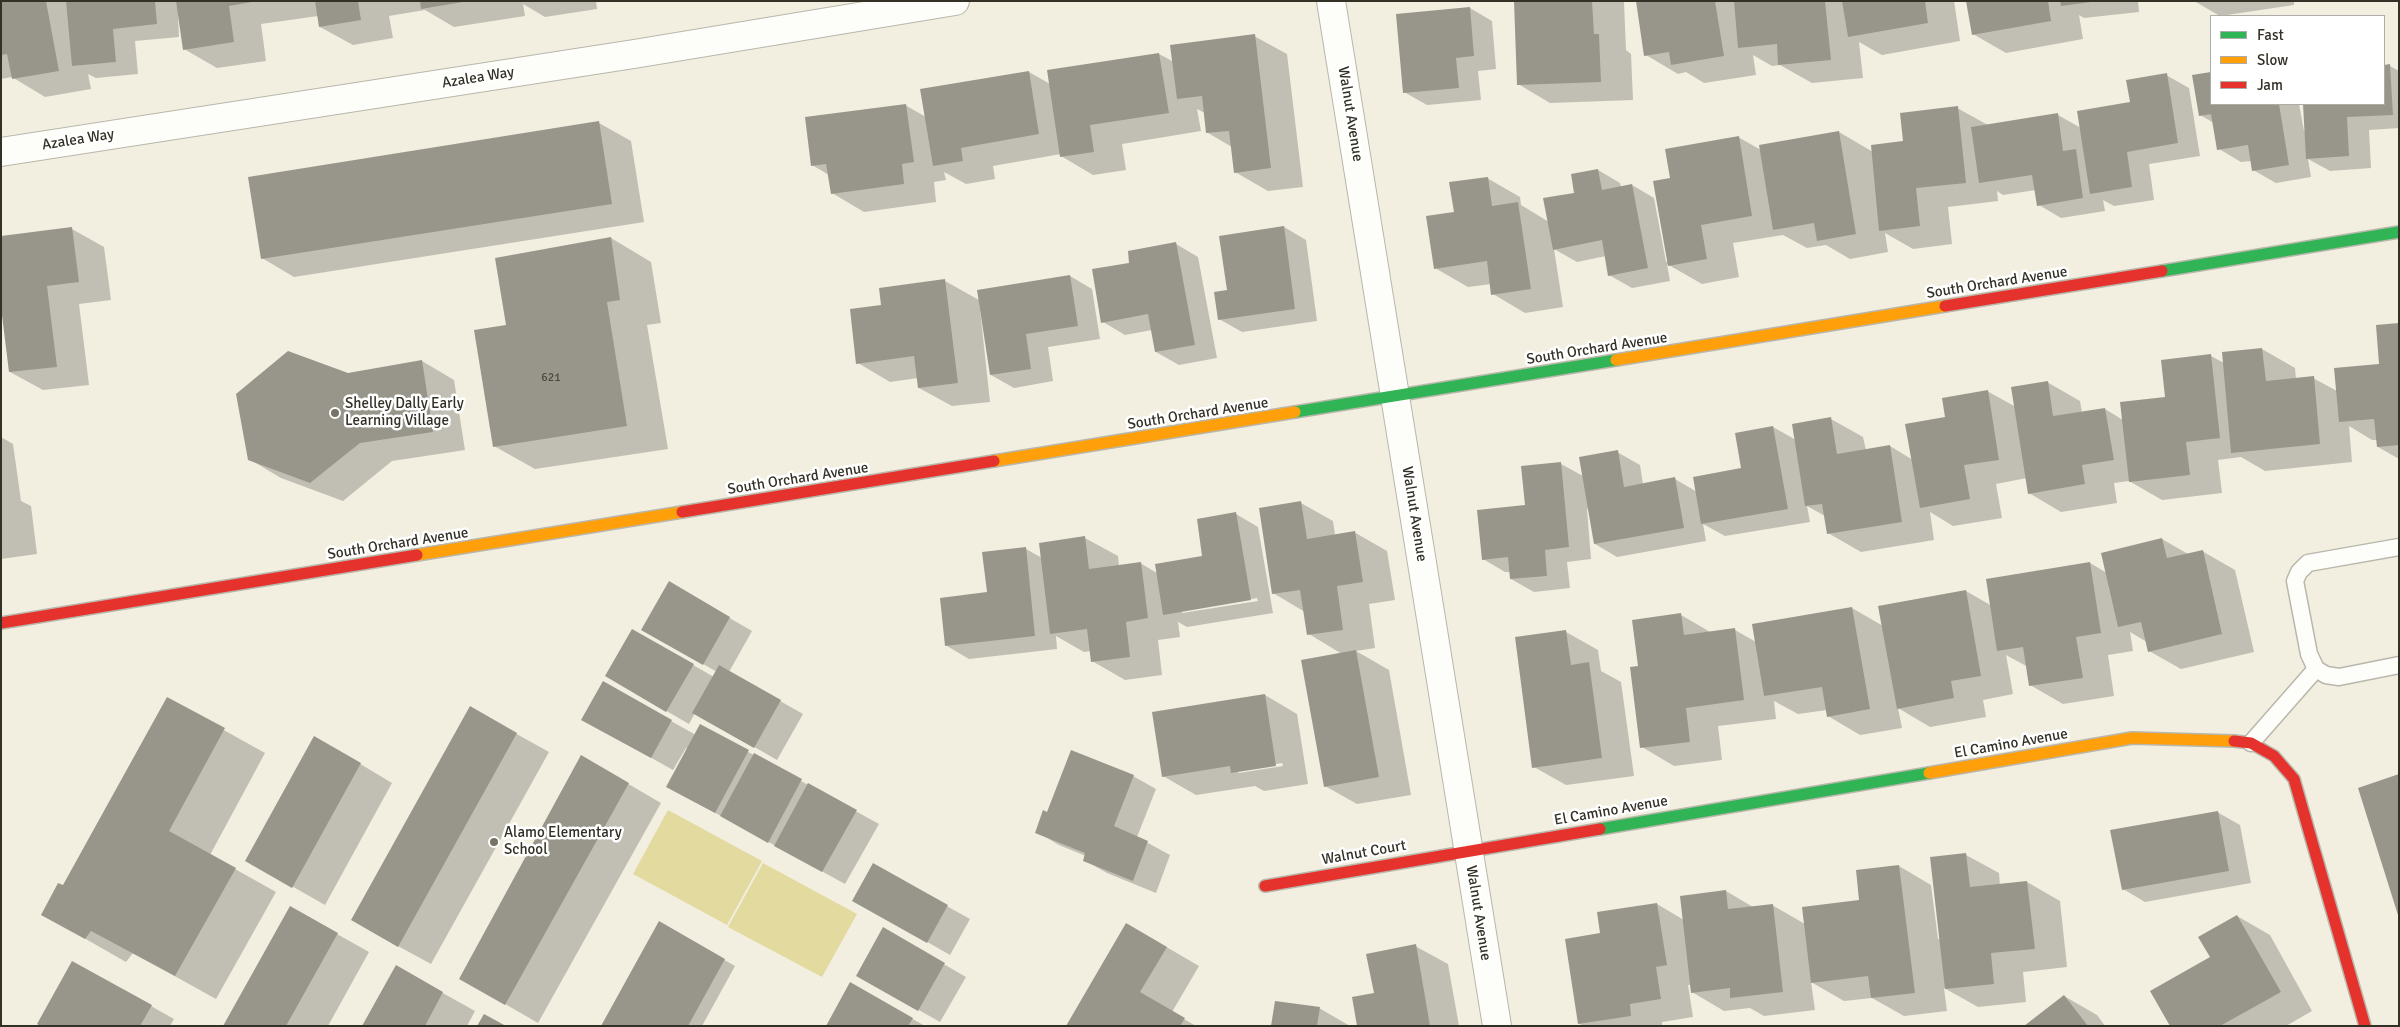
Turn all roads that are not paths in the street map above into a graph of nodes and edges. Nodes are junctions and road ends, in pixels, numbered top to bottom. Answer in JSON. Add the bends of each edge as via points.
{"nodes":[{"id":1,"x":955,"y":1,"type":"edge"},
{"id":2,"x":1332,"y":1,"type":"edge"},
{"id":3,"x":1,"y":152,"type":"edge"},
{"id":4,"x":2399,"y":232,"type":"edge"},
{"id":5,"x":1395,"y":396,"type":"junction"},
{"id":6,"x":2399,"y":547,"type":"edge"},
{"id":7,"x":1,"y":623,"type":"edge"},
{"id":8,"x":2399,"y":665,"type":"edge"},
{"id":9,"x":2316,"y":669,"type":"junction"},
{"id":10,"x":2251,"y":743,"type":"junction"},
{"id":11,"x":1468,"y":851,"type":"junction"},
{"id":12,"x":1265,"y":886,"type":"dead end"},
{"id":13,"x":1497,"y":1026,"type":"edge"},
{"id":14,"x":2365,"y":1026,"type":"edge"}],
"edges":[{"from":1,"to":3,"type":"street","name":"Azalea Way"},
{"from":2,"to":5,"type":"street","name":"Walnut Avenue"},
{"from":4,"to":5,"type":"street","name":"South Orchard Avenue"},
{"from":5,"to":7,"type":"street","name":"South Orchard Avenue"},
{"from":5,"to":11,"type":"street","name":"Walnut Avenue"},
{"from":6,"to":9,"type":"lane","via":[[2308,563],[2299,572],[2295,581],[2309,654]]},
{"from":8,"to":9,"type":"lane","via":[[2340,677],[2326,675]]},
{"from":9,"to":10,"type":"lane"},
{"from":10,"to":11,"type":"street","name":"El Camino Avenue","via":[[2132,738]]},
{"from":10,"to":14,"type":"street","name":"El Camino Avenue","via":[[2274,756],[2294,779]]},
{"from":11,"to":12,"type":"street","name":"Walnut Court"},
{"from":11,"to":13,"type":"street","name":"Walnut Avenue"}]}
